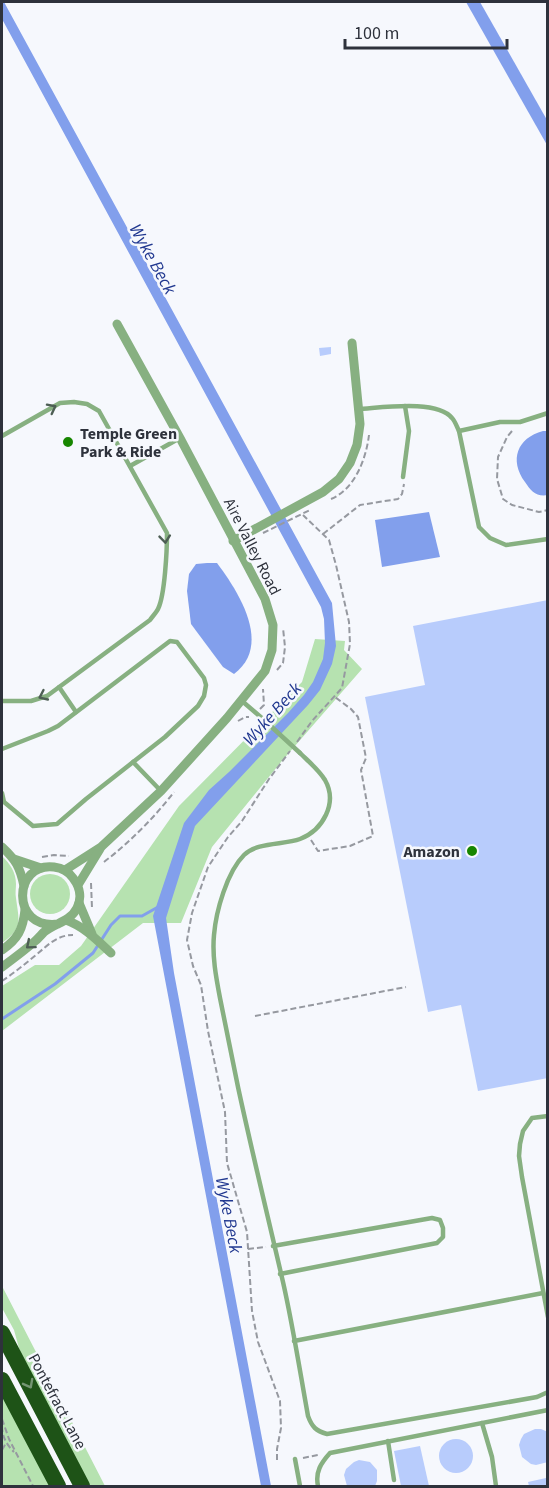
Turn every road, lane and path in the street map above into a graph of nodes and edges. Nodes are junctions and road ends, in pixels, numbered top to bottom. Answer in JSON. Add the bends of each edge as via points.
{"nodes":[{"id":1,"x":117,"y":324,"type":"dead end"},
{"id":2,"x":352,"y":343,"type":"dead end"},
{"id":3,"x":405,"y":406,"type":"junction"},
{"id":4,"x":358,"y":409,"type":"junction"},
{"id":5,"x":548,"y":413,"type":"edge"},
{"id":6,"x":520,"y":422,"type":"junction"},
{"id":7,"x":459,"y":430,"type":"junction"},
{"id":8,"x":2,"y":436,"type":"edge"},
{"id":9,"x":180,"y":438,"type":"junction"},
{"id":10,"x":130,"y":466,"type":"junction"},
{"id":11,"x":403,"y":477,"type":"joint"},
{"id":12,"x":358,"y":500,"type":"dead end"},
{"id":13,"x":360,"y":505,"type":"junction"},
{"id":14,"x":308,"y":506,"type":"junction"},
{"id":15,"x":548,"y":510,"type":"edge"},
{"id":16,"x":299,"y":511,"type":"dead end"},
{"id":17,"x":260,"y":530,"type":"junction"},
{"id":18,"x":323,"y":534,"type":"junction"},
{"id":19,"x":548,"y":539,"type":"edge"},
{"id":20,"x":233,"y":541,"type":"junction"},
{"id":21,"x":59,"y":687,"type":"junction"},
{"id":22,"x":335,"y":697,"type":"junction"},
{"id":23,"x":2,"y":701,"type":"edge"},
{"id":24,"x":242,"y":701,"type":"junction"},
{"id":25,"x":76,"y":712,"type":"junction"},
{"id":26,"x":2,"y":749,"type":"edge"},
{"id":27,"x":133,"y":762,"type":"junction"},
{"id":28,"x":161,"y":791,"type":"junction"},
{"id":29,"x":2,"y":793,"type":"edge"},
{"id":30,"x":308,"y":835,"type":"junction"},
{"id":31,"x":101,"y":846,"type":"junction"},
{"id":32,"x":2,"y":847,"type":"edge"},
{"id":33,"x":76,"y":856,"type":"dead end"},
{"id":34,"x":36,"y":858,"type":"dead end"},
{"id":35,"x":14,"y":859,"type":"junction"},
{"id":36,"x":41,"y":868,"type":"junction"},
{"id":37,"x":64,"y":870,"type":"junction"},
{"id":38,"x":78,"y":885,"type":"junction"},
{"id":39,"x":24,"y":886,"type":"junction"},
{"id":40,"x":79,"y":903,"type":"junction"},
{"id":41,"x":26,"y":910,"type":"junction"},
{"id":42,"x":62,"y":922,"type":"junction"},
{"id":43,"x":79,"y":936,"type":"dead end"},
{"id":44,"x":94,"y":937,"type":"junction"},
{"id":45,"x":2,"y":950,"type":"edge"},
{"id":46,"x":111,"y":953,"type":"dead end"},
{"id":47,"x":2,"y":967,"type":"edge"},
{"id":48,"x":2,"y":981,"type":"edge"},
{"id":49,"x":406,"y":987,"type":"dead end"},
{"id":50,"x":255,"y":1016,"type":"dead end"},
{"id":51,"x":548,"y":1116,"type":"edge"},
{"id":52,"x":273,"y":1246,"type":"junction"},
{"id":53,"x":249,"y":1250,"type":"junction"},
{"id":54,"x":280,"y":1274,"type":"junction"},
{"id":55,"x":543,"y":1293,"type":"junction"},
{"id":56,"x":548,"y":1317,"type":"edge"},
{"id":57,"x":2,"y":1333,"type":"edge"},
{"id":58,"x":294,"y":1341,"type":"junction"},
{"id":59,"x":2,"y":1380,"type":"edge"},
{"id":60,"x":548,"y":1392,"type":"edge"},
{"id":61,"x":548,"y":1410,"type":"edge"},
{"id":62,"x":2,"y":1421,"type":"edge"},
{"id":63,"x":482,"y":1423,"type":"junction"},
{"id":64,"x":9,"y":1439,"type":"junction"},
{"id":65,"x":388,"y":1441,"type":"junction"},
{"id":66,"x":6,"y":1443,"type":"junction"},
{"id":67,"x":2,"y":1450,"type":"edge"},
{"id":68,"x":330,"y":1452,"type":"junction"},
{"id":69,"x":17,"y":1455,"type":"junction"},
{"id":70,"x":295,"y":1459,"type":"joint"},
{"id":71,"x":277,"y":1460,"type":"dead end"},
{"id":72,"x":394,"y":1480,"type":"dead end"},
{"id":73,"x":33,"y":1486,"type":"edge"},
{"id":74,"x":58,"y":1486,"type":"edge"},
{"id":75,"x":82,"y":1486,"type":"edge"},
{"id":76,"x":300,"y":1486,"type":"edge"},
{"id":77,"x":318,"y":1486,"type":"edge"},
{"id":78,"x":496,"y":1486,"type":"edge"}],
"edges":[{"from":1,"to":9,"type":"street","name":"Aire Valley Road"},
{"from":2,"to":4,"type":"street"},
{"from":3,"to":4,"type":"lane"},
{"from":3,"to":7,"type":"lane","via":[[438,409],[452,416]]},
{"from":3,"to":11,"type":"lane","via":[[408,431]]},
{"from":4,"to":14,"type":"street","via":[[357,446],[350,463],[339,479]]},
{"from":5,"to":6,"type":"lane"},
{"from":6,"to":7,"type":"lane"},
{"from":6,"to":15,"type":"path","via":[[507,437],[498,457],[496,479],[503,499],[512,505],[539,512]]},
{"from":7,"to":19,"type":"lane","via":[[479,526],[490,538],[506,545]]},
{"from":8,"to":10,"type":"lane","one_way":true,"via":[[60,403],[87,404],[99,411]]},
{"from":9,"to":10,"type":"lane"},
{"from":9,"to":20,"type":"street","name":"Aire Valley Road"},
{"from":10,"to":21,"type":"lane","one_way":true,"via":[[166,533],[158,609],[150,620]]},
{"from":11,"to":13,"type":"path","via":[[398,499]]},
{"from":12,"to":13,"type":"path"},
{"from":13,"to":18,"type":"path"},
{"from":14,"to":17,"type":"street"},
{"from":14,"to":17,"type":"path","bridge":true},
{"from":16,"to":18,"type":"path"},
{"from":17,"to":20,"type":"street"},
{"from":18,"to":22,"type":"path","via":[[328,540],[349,622],[346,674]]},
{"from":20,"to":24,"type":"street","name":"Aire Valley Road","via":[[265,599],[273,624],[266,671]]},
{"from":21,"to":23,"type":"lane","one_way":true,"via":[[38,700]]},
{"from":21,"to":25,"type":"lane"},
{"from":22,"to":30,"type":"path","via":[[358,717],[366,758],[361,770],[373,836],[350,846],[318,850]]},
{"from":22,"to":53,"type":"path","via":[[312,721],[208,867],[187,940],[201,985],[225,1112],[227,1163],[245,1221]]},
{"from":24,"to":28,"type":"street","name":"Aire Valley Road"},
{"from":24,"to":30,"type":"lane","bridge":true,"via":[[324,779],[330,802],[328,812]]},
{"from":25,"to":26,"type":"lane","via":[[48,732]]},
{"from":25,"to":27,"type":"lane","via":[[170,641],[177,642],[204,678],[204,696],[165,737]]},
{"from":27,"to":28,"type":"lane"},
{"from":27,"to":29,"type":"lane","via":[[57,824],[33,826],[4,802]]},
{"from":28,"to":31,"type":"street","name":"Aire Valley Road"},
{"from":30,"to":52,"type":"lane","via":[[246,854],[233,869],[217,911],[214,936],[222,1008]]},
{"from":31,"to":37,"type":"street","name":"Aire Valley Road"},
{"from":31,"to":38,"type":"street","name":"Aire Valley Road"},
{"from":32,"to":35,"type":"street"},
{"from":33,"to":34,"type":"path"},
{"from":35,"to":36,"type":"street"},
{"from":35,"to":39,"type":"street"},
{"from":36,"to":37,"type":"street"},
{"from":36,"to":39,"type":"street"},
{"from":37,"to":38,"type":"street"},
{"from":38,"to":40,"type":"street"},
{"from":39,"to":41,"type":"street"},
{"from":40,"to":42,"type":"street","via":[[76,911]]},
{"from":40,"to":44,"type":"street"},
{"from":41,"to":42,"type":"street","via":[[43,924]]},
{"from":41,"to":45,"type":"street","via":[[18,935]]},
{"from":42,"to":44,"type":"street","via":[[81,927]]},
{"from":42,"to":47,"type":"street","one_way":true},
{"from":43,"to":48,"type":"path","via":[[64,936],[51,942]]},
{"from":44,"to":46,"type":"street"},
{"from":49,"to":50,"type":"path"},
{"from":51,"to":55,"type":"lane","via":[[532,1118],[523,1131],[519,1156]]},
{"from":52,"to":53,"type":"path"},
{"from":52,"to":54,"type":"lane"},
{"from":52,"to":54,"type":"lane","via":[[432,1218],[440,1221],[443,1228],[443,1237],[437,1243]]},
{"from":53,"to":71,"type":"path","via":[[258,1342],[280,1401]]},
{"from":54,"to":58,"type":"lane"},
{"from":55,"to":56,"type":"lane"},
{"from":55,"to":58,"type":"lane"},
{"from":57,"to":75,"type":"highway","name":"Pontefract Lane","one_way":true},
{"from":58,"to":60,"type":"lane","via":[[308,1416],[312,1426],[327,1434]]},
{"from":59,"to":74,"type":"highway"},
{"from":61,"to":63,"type":"lane"},
{"from":62,"to":64,"type":"path"},
{"from":62,"to":66,"type":"path"},
{"from":63,"to":65,"type":"lane"},
{"from":63,"to":78,"type":"lane"},
{"from":64,"to":66,"type":"path"},
{"from":64,"to":69,"type":"path"},
{"from":65,"to":68,"type":"lane"},
{"from":65,"to":72,"type":"lane"},
{"from":66,"to":67,"type":"path"},
{"from":66,"to":69,"type":"path"},
{"from":68,"to":70,"type":"path"},
{"from":68,"to":77,"type":"lane","via":[[318,1469]]},
{"from":69,"to":73,"type":"path"},
{"from":70,"to":76,"type":"lane"}]}
